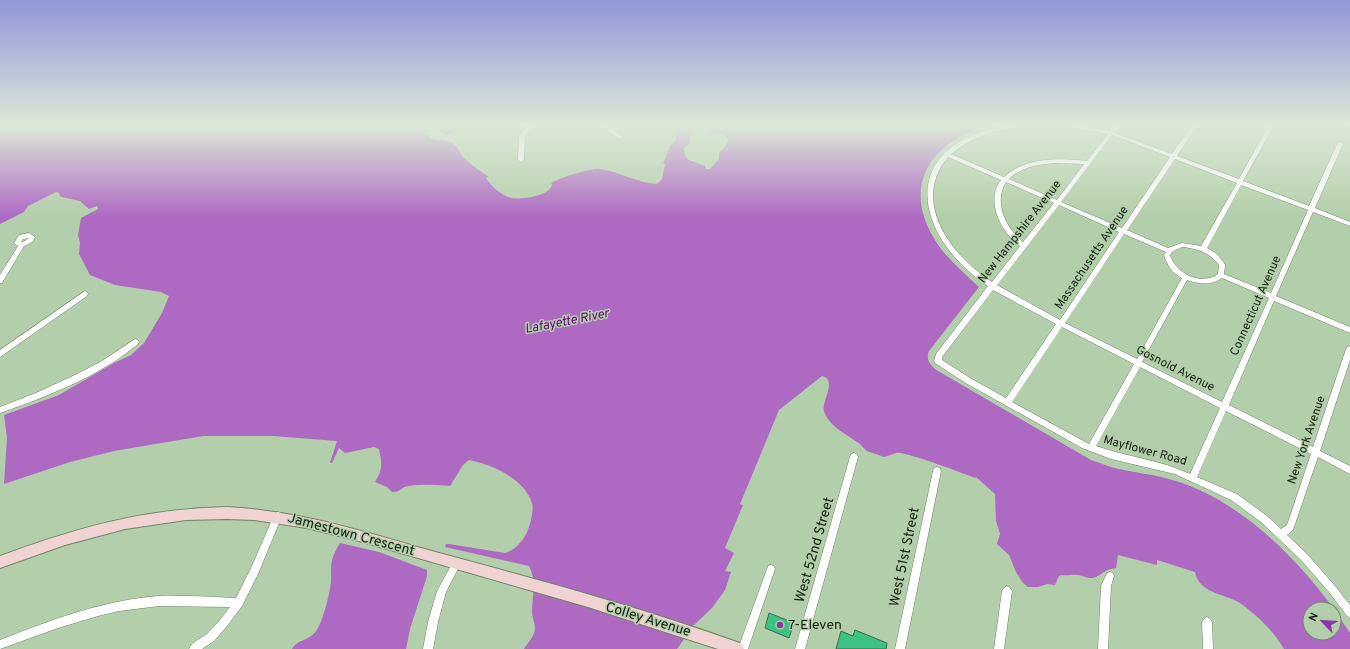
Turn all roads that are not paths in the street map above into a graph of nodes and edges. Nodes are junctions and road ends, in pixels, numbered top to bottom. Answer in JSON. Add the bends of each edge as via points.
{"nodes":[{"id":1,"x":521,"y":156,"type":"edge"},
{"id":2,"x":945,"y":156,"type":"edge"},
{"id":3,"x":952,"y":156,"type":"edge"},
{"id":4,"x":1093,"y":156,"type":"edge"},
{"id":5,"x":1174,"y":156,"type":"joint"},
{"id":6,"x":1254,"y":156,"type":"edge"},
{"id":7,"x":1335,"y":156,"type":"edge"},
{"id":8,"x":521,"y":160,"type":"dead end"},
{"id":9,"x":1088,"y":163,"type":"junction"},
{"id":10,"x":1005,"y":180,"type":"junction"},
{"id":11,"x":1240,"y":182,"type":"junction"},
{"id":12,"x":1057,"y":203,"type":"junction"},
{"id":13,"x":1311,"y":209,"type":"junction"},
{"id":14,"x":1350,"y":224,"type":"edge"},
{"id":15,"x":1123,"y":231,"type":"junction"},
{"id":16,"x":22,"y":244,"type":"dead end"},
{"id":17,"x":1024,"y":246,"type":"junction"},
{"id":18,"x":1203,"y":249,"type":"junction"},
{"id":19,"x":1169,"y":251,"type":"junction"},
{"id":20,"x":3,"y":273,"type":"edge"},
{"id":21,"x":1222,"y":275,"type":"junction"},
{"id":22,"x":1186,"y":276,"type":"junction"},
{"id":23,"x":0,"y":281,"type":"edge"},
{"id":24,"x":992,"y":286,"type":"junction"},
{"id":25,"x":85,"y":294,"type":"dead end"},
{"id":26,"x":1272,"y":296,"type":"junction"},
{"id":27,"x":1061,"y":324,"type":"junction"},
{"id":28,"x":1350,"y":330,"type":"edge"},
{"id":29,"x":956,"y":332,"type":"joint"},
{"id":30,"x":135,"y":342,"type":"dead end"},
{"id":31,"x":1350,"y":349,"type":"edge"},
{"id":32,"x":0,"y":354,"type":"edge"},
{"id":33,"x":1138,"y":363,"type":"junction"},
{"id":34,"x":1008,"y":402,"type":"junction"},
{"id":35,"x":1223,"y":406,"type":"junction"},
{"id":36,"x":0,"y":410,"type":"edge"},
{"id":37,"x":1091,"y":448,"type":"junction"},
{"id":38,"x":1315,"y":452,"type":"junction"},
{"id":39,"x":854,"y":457,"type":"dead end"},
{"id":40,"x":1350,"y":470,"type":"edge"},
{"id":41,"x":937,"y":471,"type":"dead end"},
{"id":42,"x":1193,"y":477,"type":"junction"},
{"id":43,"x":278,"y":516,"type":"junction"},
{"id":44,"x":1281,"y":535,"type":"junction"},
{"id":45,"x":0,"y":562,"type":"edge"},
{"id":46,"x":457,"y":563,"type":"junction"},
{"id":47,"x":771,"y":569,"type":"dead end"},
{"id":48,"x":1110,"y":576,"type":"dead end"},
{"id":49,"x":1007,"y":591,"type":"dead end"},
{"id":50,"x":559,"y":593,"type":"joint"},
{"id":51,"x":239,"y":603,"type":"junction"},
{"id":52,"x":1350,"y":614,"type":"edge"},
{"id":53,"x":1207,"y":622,"type":"dead end"},
{"id":54,"x":0,"y":645,"type":"edge"},
{"id":55,"x":194,"y":649,"type":"edge"},
{"id":56,"x":428,"y":649,"type":"edge"},
{"id":57,"x":737,"y":649,"type":"edge"},
{"id":58,"x":743,"y":649,"type":"edge"},
{"id":59,"x":800,"y":649,"type":"edge"},
{"id":60,"x":900,"y":649,"type":"edge"},
{"id":61,"x":999,"y":649,"type":"edge"},
{"id":62,"x":1103,"y":649,"type":"edge"},
{"id":63,"x":1208,"y":649,"type":"edge"}],
"edges":[{"from":1,"to":8,"type":"street"},
{"from":2,"to":24,"type":"street","via":[[935,170],[930,186],[930,204],[935,221],[947,242],[964,263]]},
{"from":3,"to":10,"type":"street"},
{"from":4,"to":9,"type":"street","name":"New Hampshire Avenue"},
{"from":5,"to":11,"type":"street"},
{"from":5,"to":15,"type":"street","name":"Massachusetts Avenue"},
{"from":6,"to":11,"type":"street"},
{"from":7,"to":13,"type":"street","name":"Connecticut Avenue"},
{"from":9,"to":10,"type":"street","via":[[1061,160],[1039,162],[1020,169]]},
{"from":9,"to":12,"type":"street","name":"New Hampshire Avenue"},
{"from":10,"to":12,"type":"street"},
{"from":10,"to":17,"type":"street","via":[[997,198],[999,215],[1012,235]]},
{"from":11,"to":13,"type":"street"},
{"from":11,"to":18,"type":"street"},
{"from":12,"to":15,"type":"street"},
{"from":12,"to":17,"type":"street","name":"New Hampshire Avenue"},
{"from":13,"to":14,"type":"street"},
{"from":13,"to":26,"type":"street","name":"Connecticut Avenue"},
{"from":15,"to":19,"type":"street"},
{"from":15,"to":27,"type":"street","name":"Massachusetts Avenue"},
{"from":16,"to":20,"type":"street"},
{"from":17,"to":24,"type":"street","name":"New Hampshire Avenue"},
{"from":18,"to":19,"type":"street","via":[[1182,245]]},
{"from":18,"to":21,"type":"street","via":[[1220,262]]},
{"from":19,"to":22,"type":"street","via":[[1168,258],[1172,266]]},
{"from":20,"to":23,"type":"street"},
{"from":21,"to":22,"type":"street","via":[[1210,281]]},
{"from":21,"to":26,"type":"street"},
{"from":22,"to":33,"type":"street"},
{"from":24,"to":27,"type":"street","name":"Gosnold Avenue"},
{"from":24,"to":29,"type":"street","name":"New Hampshire Avenue"},
{"from":25,"to":32,"type":"street"},
{"from":26,"to":28,"type":"street"},
{"from":26,"to":35,"type":"street","name":"Connecticut Avenue"},
{"from":27,"to":33,"type":"street","name":"Gosnold Avenue"},
{"from":27,"to":34,"type":"street","name":"Massachusetts Avenue"},
{"from":29,"to":34,"type":"street","name":"Mayflower Road","via":[[938,356],[938,361]]},
{"from":30,"to":36,"type":"street","via":[[68,383]]},
{"from":31,"to":38,"type":"street","name":"New York Avenue"},
{"from":33,"to":35,"type":"street","name":"Gosnold Avenue"},
{"from":33,"to":37,"type":"street"},
{"from":34,"to":37,"type":"street","name":"Mayflower Road"},
{"from":35,"to":38,"type":"street","name":"Gosnold Avenue"},
{"from":35,"to":42,"type":"street","name":"Connecticut Avenue"},
{"from":37,"to":42,"type":"street","name":"Mayflower Road"},
{"from":38,"to":40,"type":"street","name":"Gosnold Avenue"},
{"from":38,"to":44,"type":"street","name":"New York Avenue","via":[[1290,526]]},
{"from":39,"to":59,"type":"street","name":"West 52nd Street"},
{"from":41,"to":60,"type":"street","name":"West 51st Street"},
{"from":42,"to":44,"type":"street","name":"Mayflower Road","via":[[1234,497]]},
{"from":43,"to":45,"type":"main road","name":"Jamestown Crescent","via":[[229,513],[150,519],[66,538]]},
{"from":43,"to":46,"type":"main road","name":"Jamestown Crescent"},
{"from":43,"to":51,"type":"street"},
{"from":44,"to":52,"type":"street","name":"Mayflower Road","via":[[1317,571]]},
{"from":46,"to":50,"type":"main road","name":"Jamestown Crescent"},
{"from":46,"to":56,"type":"street","via":[[442,590]]},
{"from":47,"to":58,"type":"street"},
{"from":48,"to":62,"type":"street","via":[[1106,586]]},
{"from":49,"to":61,"type":"street"},
{"from":50,"to":57,"type":"main road","name":"Colley Avenue","via":[[686,630]]},
{"from":51,"to":54,"type":"street","via":[[159,601],[125,606],[45,626]]},
{"from":51,"to":55,"type":"street","via":[[224,623],[204,643]]},
{"from":53,"to":63,"type":"street"}]}
